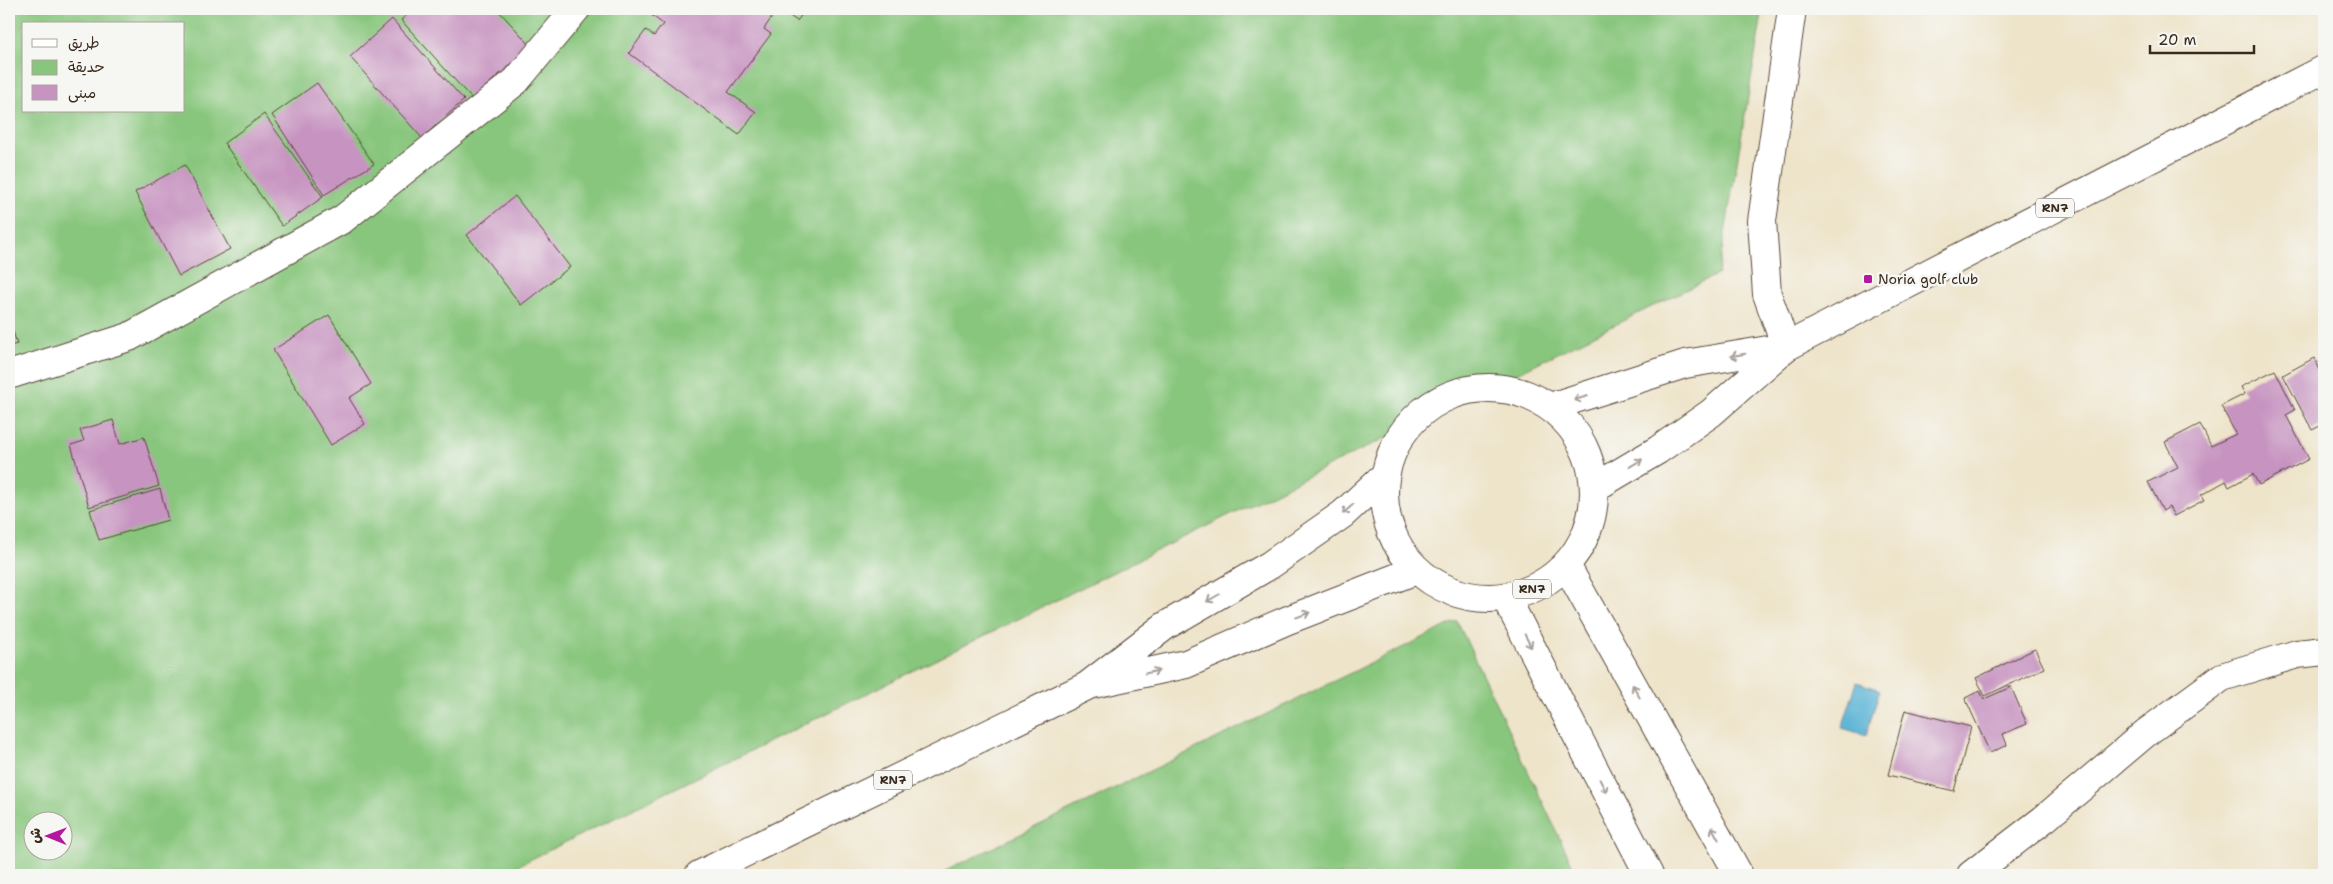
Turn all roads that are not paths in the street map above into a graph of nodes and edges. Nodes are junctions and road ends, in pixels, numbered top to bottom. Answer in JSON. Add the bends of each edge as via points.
{"nodes":[{"id":1,"x":576,"y":9,"type":"edge"},
{"id":2,"x":1792,"y":9,"type":"edge"},
{"id":3,"x":2324,"y":69,"type":"edge"},
{"id":4,"x":1786,"y":347,"type":"junction"},
{"id":5,"x":9,"y":375,"type":"edge"},
{"id":6,"x":1550,"y":407,"type":"junction"},
{"id":7,"x":1384,"y":476,"type":"junction"},
{"id":8,"x":1594,"y":488,"type":"junction"},
{"id":9,"x":1566,"y":566,"type":"junction"},
{"id":10,"x":1416,"y":570,"type":"junction"},
{"id":11,"x":1506,"y":598,"type":"junction"},
{"id":12,"x":2324,"y":651,"type":"edge"},
{"id":13,"x":1087,"y":686,"type":"junction"},
{"id":14,"x":700,"y":875,"type":"edge"},
{"id":15,"x":1649,"y":875,"type":"edge"},
{"id":16,"x":1739,"y":875,"type":"edge"},
{"id":17,"x":1970,"y":875,"type":"edge"}],
"edges":[{"from":1,"to":5,"type":"main road","via":[[516,81],[343,220],[129,337]]},
{"from":2,"to":4,"type":"main road","via":[[1762,221],[1767,294]]},
{"from":3,"to":4,"type":"main road","number":"RN7"},
{"from":4,"to":6,"type":"main road","number":"RN7","one_way":true,"via":[[1685,364]]},
{"from":8,"to":4,"type":"main road","number":"RN7","one_way":true,"via":[[1658,450],[1711,413]]},
{"from":6,"to":7,"type":"main road","number":"RN7","via":[[1518,391],[1483,387],[1448,395],[1418,414],[1396,442]]},
{"from":6,"to":8,"type":"main road","number":"RN7","via":[[1573,429],[1589,457]]},
{"from":7,"to":10,"type":"main road","number":"RN7","via":[[1384,510],[1392,535]]},
{"from":7,"to":13,"type":"main road","number":"RN7","one_way":true,"via":[[1343,514],[1270,565],[1165,626]]},
{"from":8,"to":9,"type":"main road","number":"RN7","via":[[1588,532]]},
{"from":9,"to":11,"type":"main road","number":"RN7","via":[[1539,587]]},
{"from":16,"to":9,"type":"main road","one_way":true},
{"from":10,"to":11,"type":"main road","number":"RN7","via":[[1443,589],[1474,598]]},
{"from":13,"to":10,"type":"main road","number":"RN7","one_way":true,"via":[[1186,664]]},
{"from":11,"to":15,"type":"main road","one_way":true},
{"from":12,"to":17,"type":"main road","via":[[2296,654],[2222,677],[2147,732]]},
{"from":13,"to":14,"type":"main road","number":"RN7"}]}
